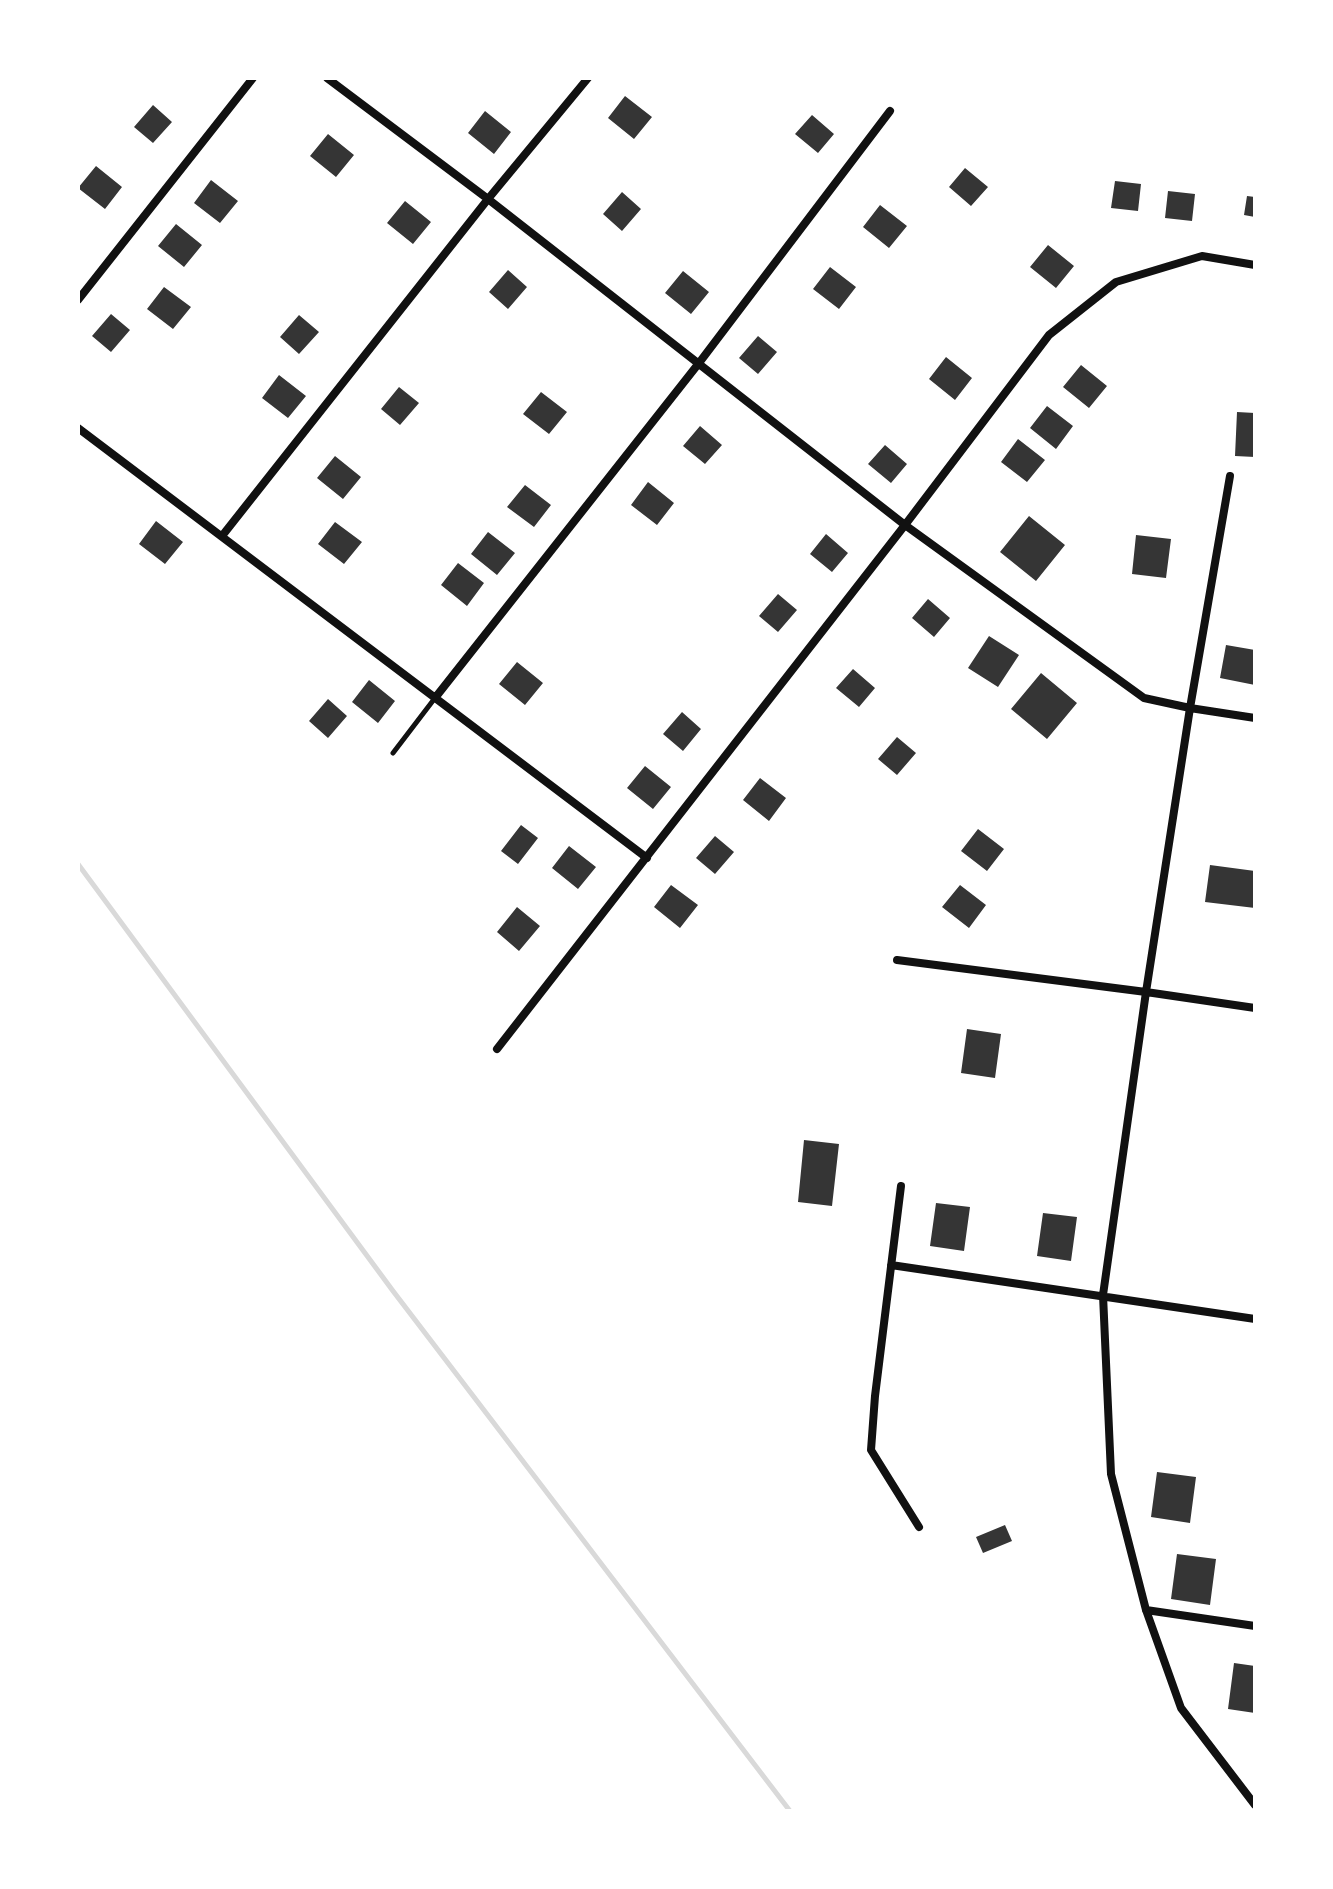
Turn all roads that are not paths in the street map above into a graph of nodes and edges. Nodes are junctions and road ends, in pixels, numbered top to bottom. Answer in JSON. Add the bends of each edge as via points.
{"nodes":[{"id":1,"x":253,"y":78,"type":"edge"},
{"id":2,"x":327,"y":78,"type":"edge"},
{"id":3,"x":588,"y":78,"type":"edge"},
{"id":4,"x":890,"y":111,"type":"dead end"},
{"id":5,"x":488,"y":199,"type":"junction"},
{"id":6,"x":1255,"y":265,"type":"edge"},
{"id":7,"x":78,"y":300,"type":"edge"},
{"id":8,"x":699,"y":363,"type":"junction"},
{"id":9,"x":78,"y":428,"type":"edge"},
{"id":10,"x":1230,"y":476,"type":"dead end"},
{"id":11,"x":905,"y":525,"type":"junction"},
{"id":12,"x":222,"y":536,"type":"junction"},
{"id":13,"x":435,"y":698,"type":"junction"},
{"id":14,"x":1190,"y":708,"type":"junction"},
{"id":15,"x":1255,"y":718,"type":"edge"},
{"id":16,"x":393,"y":753,"type":"dead end"},
{"id":17,"x":647,"y":858,"type":"junction"},
{"id":18,"x":897,"y":960,"type":"dead end"},
{"id":19,"x":1146,"y":992,"type":"junction"},
{"id":20,"x":1255,"y":1008,"type":"edge"},
{"id":21,"x":497,"y":1049,"type":"dead end"},
{"id":22,"x":901,"y":1186,"type":"dead end"},
{"id":23,"x":891,"y":1265,"type":"junction"},
{"id":24,"x":1103,"y":1295,"type":"junction"},
{"id":25,"x":1255,"y":1319,"type":"edge"},
{"id":26,"x":919,"y":1527,"type":"dead end"},
{"id":27,"x":1146,"y":1610,"type":"junction"},
{"id":28,"x":1255,"y":1626,"type":"edge"},
{"id":29,"x":1255,"y":1805,"type":"edge"}],
"edges":[{"from":1,"to":7,"type":"street"},
{"from":2,"to":5,"type":"street"},
{"from":3,"to":5,"type":"street"},
{"from":4,"to":8,"type":"street"},
{"from":5,"to":8,"type":"street"},
{"from":5,"to":12,"type":"street"},
{"from":6,"to":11,"type":"street","via":[[1202,256],[1116,282],[1049,335]]},
{"from":8,"to":11,"type":"street"},
{"from":8,"to":13,"type":"street"},
{"from":9,"to":12,"type":"street"},
{"from":10,"to":14,"type":"street"},
{"from":11,"to":14,"type":"street","via":[[1144,698]]},
{"from":11,"to":17,"type":"street"},
{"from":12,"to":13,"type":"street"},
{"from":13,"to":16,"type":"lane"},
{"from":13,"to":17,"type":"street"},
{"from":14,"to":15,"type":"street"},
{"from":14,"to":19,"type":"street"},
{"from":17,"to":21,"type":"street"},
{"from":18,"to":19,"type":"street"},
{"from":19,"to":20,"type":"street"},
{"from":19,"to":24,"type":"street"},
{"from":22,"to":23,"type":"street"},
{"from":23,"to":24,"type":"street"},
{"from":23,"to":26,"type":"street","via":[[871,1450]]},
{"from":24,"to":25,"type":"street"},
{"from":24,"to":27,"type":"street","via":[[1111,1474]]},
{"from":27,"to":28,"type":"street"},
{"from":27,"to":29,"type":"street","via":[[1181,1708]]}]}
